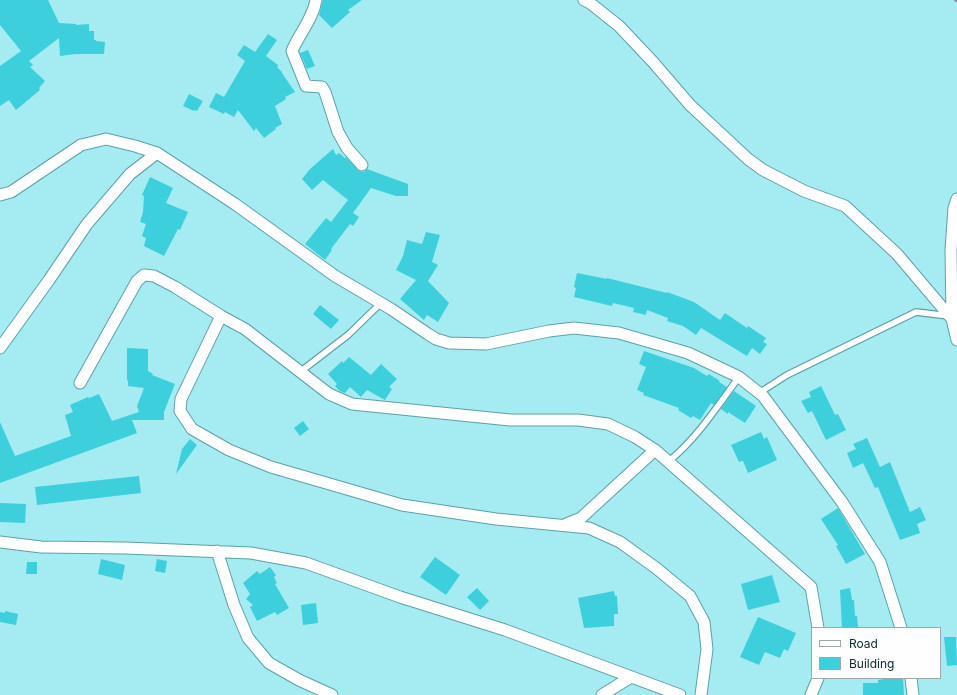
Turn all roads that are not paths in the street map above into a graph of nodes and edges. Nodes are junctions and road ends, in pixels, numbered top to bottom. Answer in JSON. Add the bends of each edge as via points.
{"nodes":[{"id":1,"x":316,"y":0,"type":"edge"},
{"id":2,"x":584,"y":0,"type":"edge"},
{"id":3,"x":157,"y":153,"type":"junction"},
{"id":4,"x":362,"y":165,"type":"dead end"},
{"id":5,"x":0,"y":195,"type":"edge"},
{"id":6,"x":957,"y":199,"type":"edge"},
{"id":7,"x":951,"y":250,"type":"junction"},
{"id":8,"x":957,"y":263,"type":"edge"},
{"id":9,"x":381,"y":303,"type":"junction"},
{"id":10,"x":221,"y":316,"type":"junction"},
{"id":11,"x":951,"y":318,"type":"junction"},
{"id":12,"x":957,"y":340,"type":"edge"},
{"id":13,"x":0,"y":348,"type":"edge"},
{"id":14,"x":300,"y":372,"type":"junction"},
{"id":15,"x":739,"y":377,"type":"junction"},
{"id":16,"x":80,"y":383,"type":"dead end"},
{"id":17,"x":759,"y":392,"type":"junction"},
{"id":18,"x":656,"y":450,"type":"junction"},
{"id":19,"x":669,"y":461,"type":"junction"},
{"id":20,"x":580,"y":518,"type":"junction"},
{"id":21,"x":563,"y":525,"type":"junction"},
{"id":22,"x":589,"y":528,"type":"junction"},
{"id":23,"x":0,"y":542,"type":"edge"},
{"id":24,"x":217,"y":551,"type":"junction"},
{"id":25,"x":818,"y":627,"type":"edge"},
{"id":26,"x":901,"y":627,"type":"edge"},
{"id":27,"x":631,"y":677,"type":"junction"},
{"id":28,"x":818,"y":679,"type":"edge"},
{"id":29,"x":911,"y":679,"type":"edge"},
{"id":30,"x":332,"y":695,"type":"edge"},
{"id":31,"x":602,"y":695,"type":"edge"},
{"id":32,"x":680,"y":695,"type":"edge"},
{"id":33,"x":701,"y":695,"type":"edge"},
{"id":34,"x":811,"y":695,"type":"edge"},
{"id":35,"x":913,"y":695,"type":"edge"}],
"edges":[{"from":1,"to":4,"type":"street","via":[[309,21],[292,51],[306,86],[322,88],[325,92],[338,132],[347,148]]},
{"from":2,"to":11,"type":"street","via":[[619,26],[690,105],[748,159],[763,170],[804,191],[845,206],[897,254]]},
{"from":3,"to":5,"type":"street","via":[[106,139],[81,145],[11,192]]},
{"from":3,"to":9,"type":"street","via":[[235,204],[335,276]]},
{"from":3,"to":13,"type":"street","via":[[130,174],[87,224]]},
{"from":6,"to":7,"type":"street"},
{"from":7,"to":8,"type":"lane"},
{"from":7,"to":11,"type":"street"},
{"from":9,"to":14,"type":"lane","via":[[348,335]]},
{"from":9,"to":15,"type":"street","via":[[428,334],[449,343],[486,344],[574,328],[612,332],[688,353]]},
{"from":10,"to":14,"type":"street","via":[[245,329]]},
{"from":10,"to":16,"type":"street","via":[[175,287],[154,276],[144,275],[137,281]]},
{"from":10,"to":21,"type":"street","via":[[181,399],[180,412],[192,429],[229,450],[271,467],[402,505],[496,519]]},
{"from":11,"to":12,"type":"street"},
{"from":11,"to":17,"type":"lane","via":[[916,312],[787,375]]},
{"from":14,"to":18,"type":"street","via":[[329,394],[352,404],[510,420],[578,420],[608,424]]},
{"from":15,"to":17,"type":"street"},
{"from":15,"to":19,"type":"lane","via":[[706,422],[681,452]]},
{"from":17,"to":26,"type":"street","via":[[842,502],[880,562]]},
{"from":18,"to":19,"type":"street"},
{"from":18,"to":20,"type":"street"},
{"from":19,"to":25,"type":"street","via":[[810,587]]},
{"from":20,"to":21,"type":"street"},
{"from":20,"to":22,"type":"street"},
{"from":21,"to":22,"type":"street"},
{"from":22,"to":33,"type":"street","via":[[620,542],[690,596],[704,622],[707,649]]},
{"from":23,"to":24,"type":"street","via":[[41,547]]},
{"from":24,"to":27,"type":"street","via":[[251,553],[306,563],[400,597],[505,630]]},
{"from":24,"to":30,"type":"street","via":[[234,605],[248,638],[269,663]]},
{"from":27,"to":31,"type":"street"},
{"from":27,"to":32,"type":"street"},
{"from":28,"to":34,"type":"street"},
{"from":29,"to":35,"type":"street"}]}
